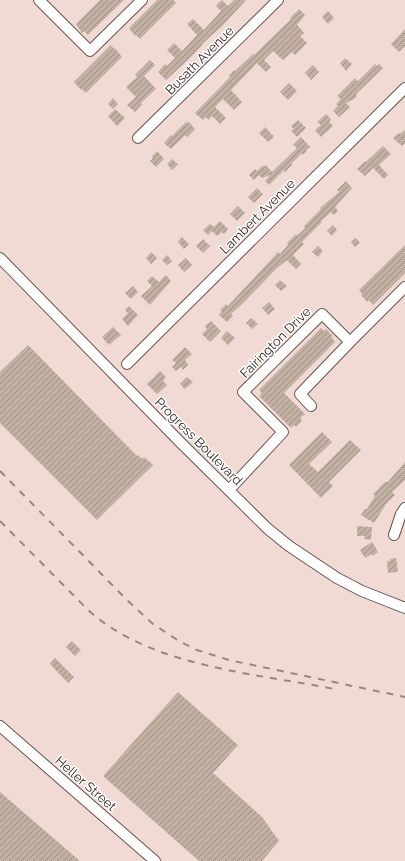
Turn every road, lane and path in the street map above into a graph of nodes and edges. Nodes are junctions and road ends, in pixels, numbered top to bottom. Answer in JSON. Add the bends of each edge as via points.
{"nodes":[{"id":1,"x":39,"y":0,"type":"edge"},
{"id":2,"x":142,"y":0,"type":"edge"},
{"id":3,"x":278,"y":0,"type":"edge"},
{"id":4,"x":405,"y":88,"type":"edge"},
{"id":5,"x":138,"y":138,"type":"dead end"},
{"id":6,"x":0,"y":258,"type":"edge"},
{"id":7,"x":405,"y":287,"type":"edge"},
{"id":8,"x":350,"y":342,"type":"junction"},
{"id":9,"x":128,"y":364,"type":"dead end"},
{"id":10,"x":311,"y":406,"type":"dead end"},
{"id":11,"x":229,"y":490,"type":"junction"},
{"id":12,"x":405,"y":508,"type":"edge"},
{"id":13,"x":394,"y":535,"type":"dead end"},
{"id":14,"x":405,"y":608,"type":"edge"},
{"id":15,"x":0,"y":726,"type":"edge"},
{"id":16,"x":155,"y":861,"type":"edge"}],
"edges":[{"from":1,"to":2,"type":"street","via":[[90,51]]},
{"from":3,"to":5,"type":"street","name":"Busath Avenue"},
{"from":4,"to":9,"type":"street","name":"Lambert Avenue"},
{"from":6,"to":11,"type":"street","name":"Progress Boulevard"},
{"from":7,"to":8,"type":"street"},
{"from":8,"to":10,"type":"street","via":[[300,394]]},
{"from":8,"to":11,"type":"street","name":"Fairington Drive","via":[[322,314],[243,392],[283,432]]},
{"from":11,"to":14,"type":"street","name":"Progress Boulevard","via":[[268,529],[313,563],[362,591]]},
{"from":12,"to":13,"type":"street"},
{"from":15,"to":16,"type":"street","name":"Heller Street"}]}
